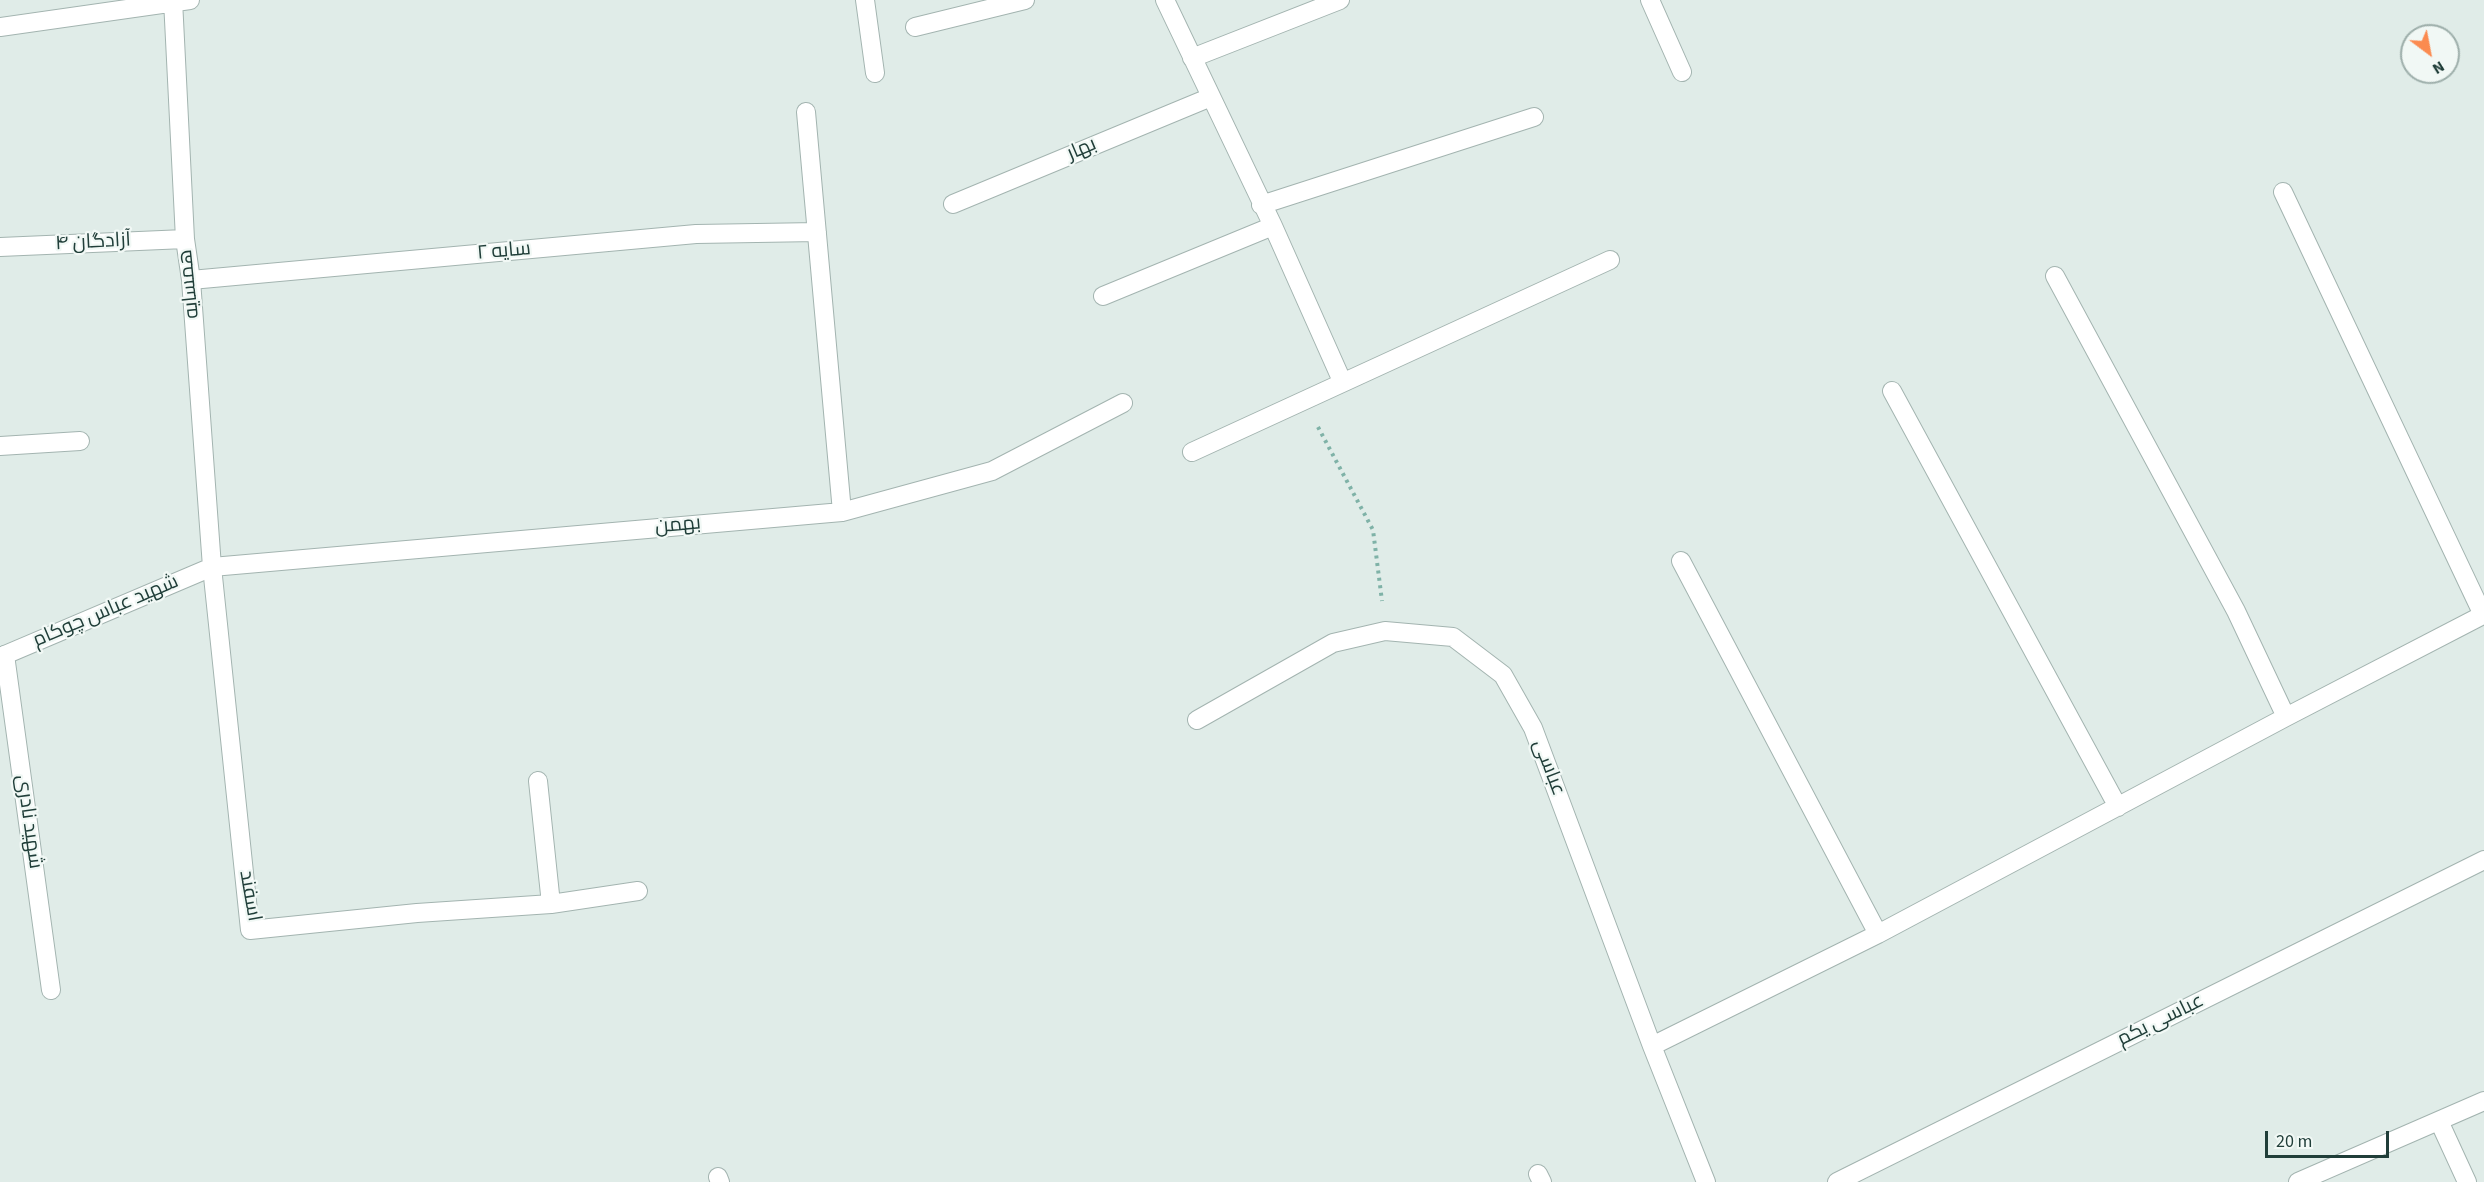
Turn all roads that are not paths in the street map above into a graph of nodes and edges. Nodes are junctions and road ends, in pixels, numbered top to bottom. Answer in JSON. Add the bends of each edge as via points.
{"nodes":[{"id":1,"x":178,"y":0,"type":"edge"},
{"id":2,"x":865,"y":0,"type":"edge"},
{"id":3,"x":1025,"y":0,"type":"edge"},
{"id":4,"x":1165,"y":0,"type":"edge"},
{"id":5,"x":1340,"y":0,"type":"edge"},
{"id":6,"x":1650,"y":0,"type":"edge"},
{"id":7,"x":964,"y":7,"type":"edge"},
{"id":8,"x":0,"y":27,"type":"edge"},
{"id":9,"x":915,"y":27,"type":"dead end"},
{"id":10,"x":1192,"y":58,"type":"junction"},
{"id":11,"x":1682,"y":72,"type":"dead end"},
{"id":12,"x":875,"y":73,"type":"dead end"},
{"id":13,"x":1210,"y":97,"type":"junction"},
{"id":14,"x":806,"y":112,"type":"dead end"},
{"id":15,"x":1534,"y":117,"type":"dead end"},
{"id":16,"x":2283,"y":192,"type":"dead end"},
{"id":17,"x":953,"y":204,"type":"dead end"},
{"id":18,"x":1261,"y":205,"type":"junction"},
{"id":19,"x":1273,"y":226,"type":"junction"},
{"id":20,"x":817,"y":232,"type":"junction"},
{"id":21,"x":185,"y":239,"type":"junction"},
{"id":22,"x":0,"y":247,"type":"edge"},
{"id":23,"x":1610,"y":260,"type":"dead end"},
{"id":24,"x":2055,"y":276,"type":"dead end"},
{"id":25,"x":191,"y":280,"type":"junction"},
{"id":26,"x":1103,"y":296,"type":"dead end"},
{"id":27,"x":1342,"y":381,"type":"junction"},
{"id":28,"x":1892,"y":391,"type":"dead end"},
{"id":29,"x":1123,"y":403,"type":"dead end"},
{"id":30,"x":80,"y":441,"type":"dead end"},
{"id":31,"x":0,"y":446,"type":"edge"},
{"id":32,"x":1191,"y":452,"type":"dead end"},
{"id":33,"x":842,"y":512,"type":"junction"},
{"id":34,"x":1681,"y":561,"type":"dead end"},
{"id":35,"x":212,"y":567,"type":"junction"},
{"id":36,"x":2484,"y":615,"type":"edge"},
{"id":37,"x":2,"y":656,"type":"edge"},
{"id":38,"x":2286,"y":717,"type":"junction"},
{"id":39,"x":1197,"y":720,"type":"dead end"},
{"id":40,"x":538,"y":781,"type":"dead end"},
{"id":41,"x":2118,"y":807,"type":"junction"},
{"id":42,"x":2484,"y":860,"type":"edge"},
{"id":43,"x":638,"y":891,"type":"dead end"},
{"id":44,"x":551,"y":904,"type":"junction"},
{"id":45,"x":1878,"y":934,"type":"junction"},
{"id":46,"x":51,"y":990,"type":"dead end"},
{"id":47,"x":1652,"y":1047,"type":"junction"},
{"id":48,"x":2484,"y":1101,"type":"edge"},
{"id":49,"x":2439,"y":1121,"type":"junction"},
{"id":50,"x":1706,"y":1182,"type":"edge"},
{"id":51,"x":1837,"y":1182,"type":"edge"},
{"id":52,"x":2298,"y":1182,"type":"edge"},
{"id":53,"x":2468,"y":1182,"type":"edge"}],
"edges":[{"from":1,"to":8,"type":"street"},
{"from":1,"to":21,"type":"street","name":"همسایه"},
{"from":2,"to":12,"type":"street"},
{"from":3,"to":7,"type":"street"},
{"from":4,"to":10,"type":"street"},
{"from":5,"to":10,"type":"street"},
{"from":6,"to":11,"type":"street"},
{"from":7,"to":9,"type":"street"},
{"from":10,"to":13,"type":"street"},
{"from":13,"to":17,"type":"street","name":"بهار"},
{"from":13,"to":18,"type":"street"},
{"from":14,"to":20,"type":"street"},
{"from":15,"to":18,"type":"street"},
{"from":16,"to":36,"type":"street"},
{"from":18,"to":19,"type":"street"},
{"from":19,"to":26,"type":"street"},
{"from":19,"to":27,"type":"street"},
{"from":20,"to":25,"type":"street","name":"سایه ۲","via":[[696,234]]},
{"from":20,"to":33,"type":"street"},
{"from":21,"to":22,"type":"street","name":"آزادگان ۴"},
{"from":21,"to":25,"type":"street","name":"همسایه"},
{"from":23,"to":27,"type":"street"},
{"from":24,"to":38,"type":"street","via":[[2236,611]]},
{"from":25,"to":35,"type":"street","name":"همسایه"},
{"from":27,"to":32,"type":"street"},
{"from":28,"to":41,"type":"street"},
{"from":29,"to":33,"type":"street","name":"بهمن","via":[[992,471]]},
{"from":30,"to":31,"type":"street"},
{"from":33,"to":35,"type":"street","name":"بهمن"},
{"from":34,"to":45,"type":"street"},
{"from":35,"to":37,"type":"street","name":"شهید عباس چوکام"},
{"from":35,"to":44,"type":"street","name":"اسفند","via":[[250,930]]},
{"from":36,"to":38,"type":"street"},
{"from":37,"to":46,"type":"street","name":"شهید نادری"},
{"from":38,"to":41,"type":"street"},
{"from":39,"to":47,"type":"street","name":"عباسی","via":[[1333,643],[1385,631],[1453,637],[1503,675],[1533,728]]},
{"from":40,"to":44,"type":"street"},
{"from":41,"to":45,"type":"street"},
{"from":42,"to":51,"type":"street","name":"عباسی یکم"},
{"from":43,"to":44,"type":"street","name":"اسفند"},
{"from":45,"to":47,"type":"street"},
{"from":47,"to":50,"type":"street","name":"عباسی"},
{"from":48,"to":49,"type":"street"},
{"from":49,"to":52,"type":"street"},
{"from":49,"to":53,"type":"street"}]}
